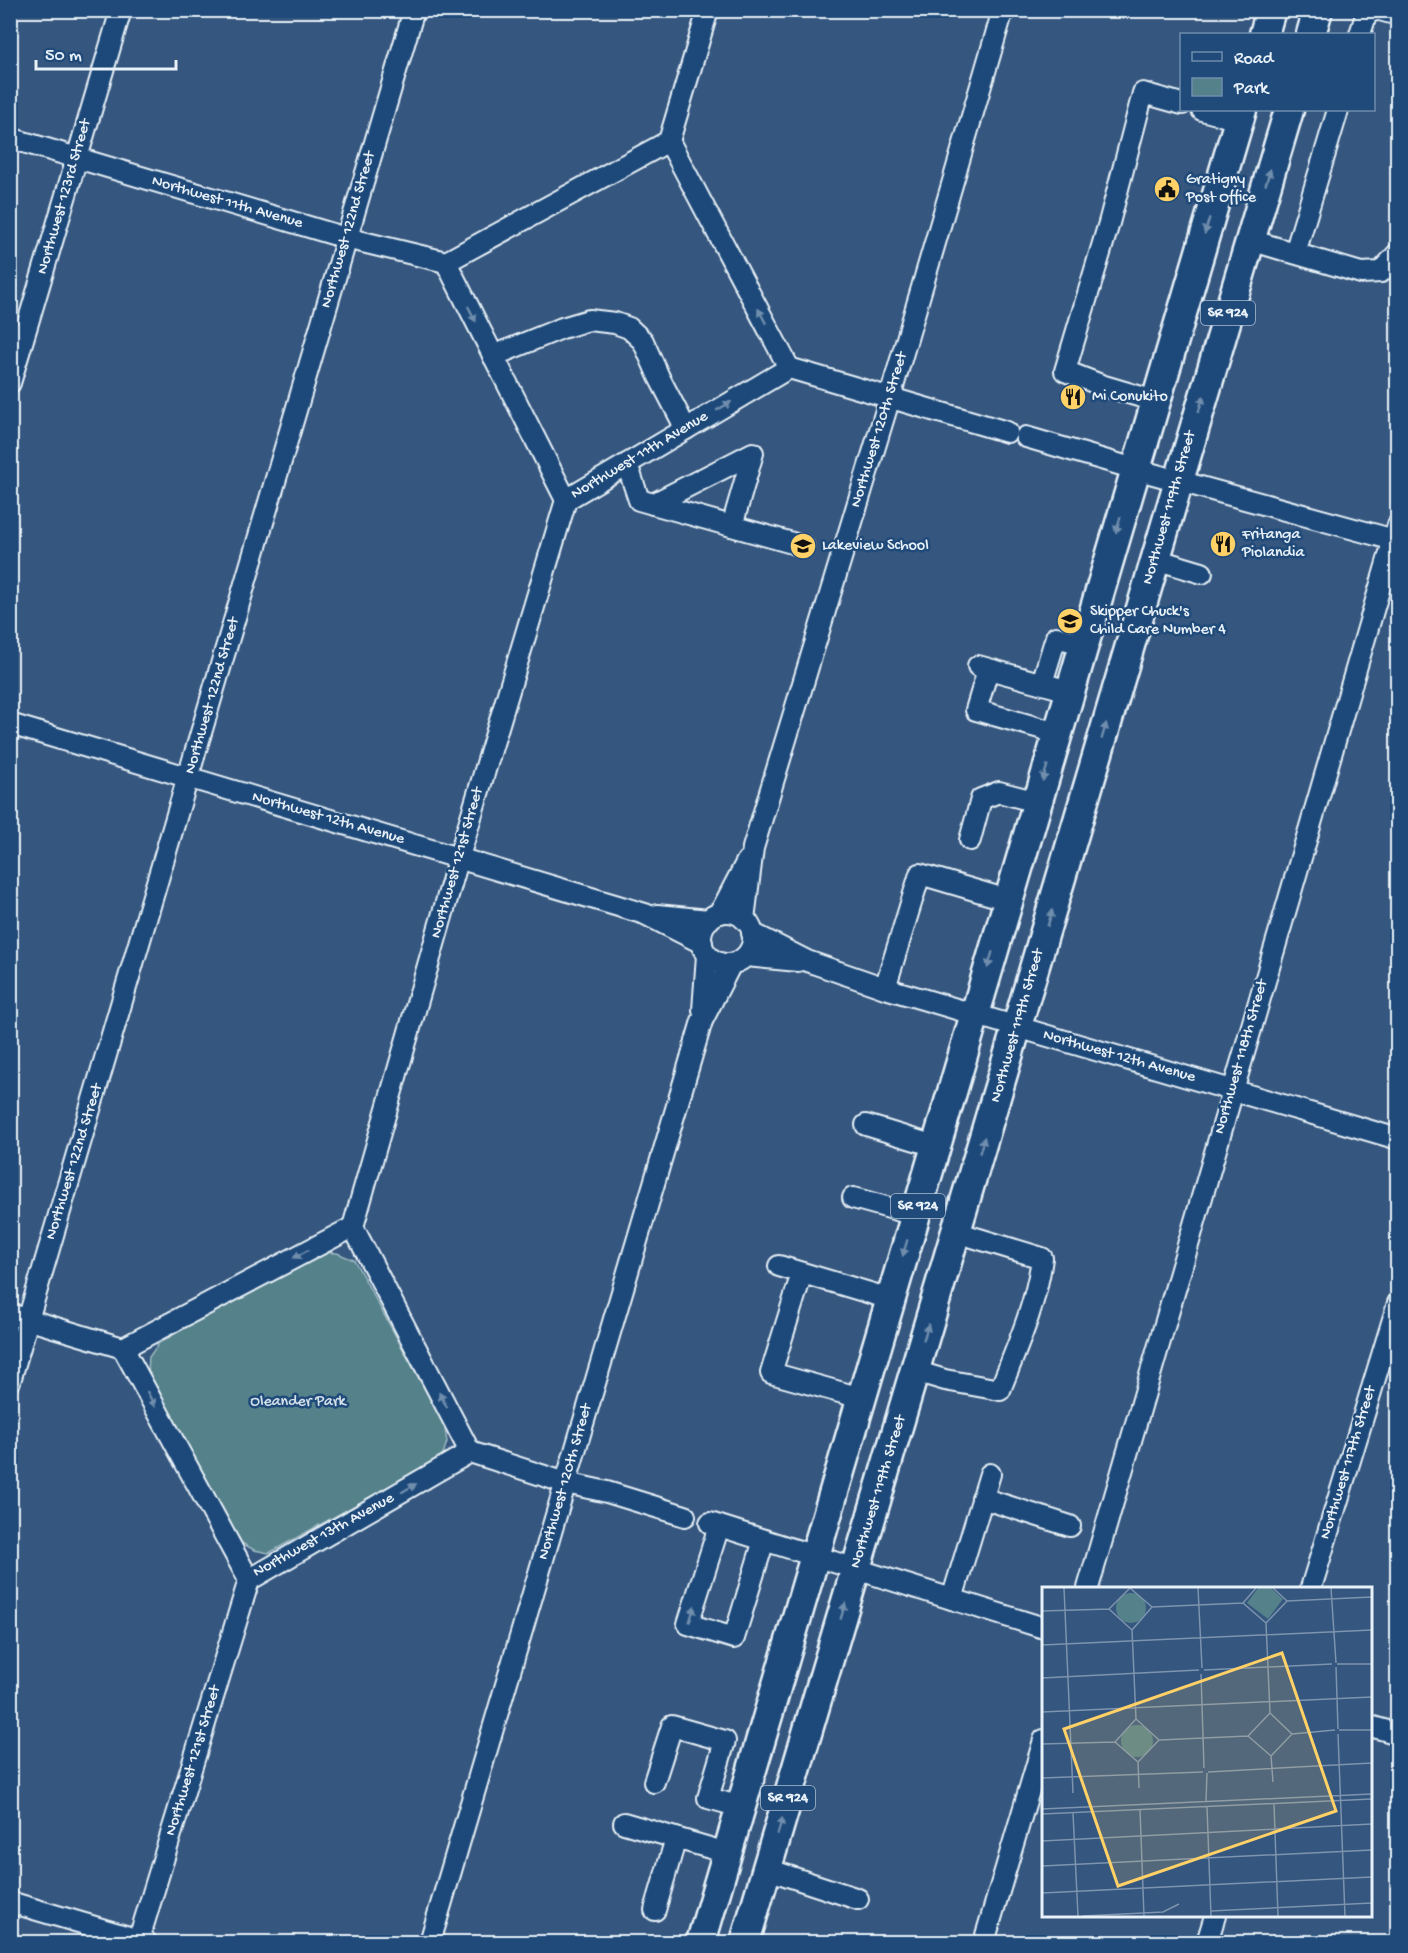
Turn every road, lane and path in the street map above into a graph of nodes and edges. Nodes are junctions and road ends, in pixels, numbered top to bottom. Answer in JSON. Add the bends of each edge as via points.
{"nodes":[{"id":1,"x":120,"y":10,"type":"edge"},
{"id":2,"x":414,"y":10,"type":"edge"},
{"id":3,"x":708,"y":10,"type":"edge"},
{"id":4,"x":1003,"y":10,"type":"edge"},
{"id":5,"x":1271,"y":10,"type":"edge"},
{"id":6,"x":1318,"y":10,"type":"edge"},
{"id":7,"x":1379,"y":10,"type":"edge"},
{"id":8,"x":1398,"y":15,"type":"edge"},
{"id":9,"x":1264,"y":33,"type":"edge"},
{"id":10,"x":1311,"y":33,"type":"edge"},
{"id":11,"x":1360,"y":33,"type":"edge"},
{"id":12,"x":1180,"y":103,"type":"edge"},
{"id":13,"x":1214,"y":111,"type":"edge"},
{"id":14,"x":1289,"y":111,"type":"edge"},
{"id":15,"x":1338,"y":111,"type":"edge"},
{"id":16,"x":1240,"y":115,"type":"edge"},
{"id":17,"x":10,"y":138,"type":"edge"},
{"id":18,"x":669,"y":141,"type":"junction"},
{"id":19,"x":77,"y":159,"type":"junction"},
{"id":20,"x":346,"y":238,"type":"junction"},
{"id":21,"x":1250,"y":240,"type":"junction"},
{"id":22,"x":1295,"y":253,"type":"junction"},
{"id":23,"x":1398,"y":253,"type":"edge"},
{"id":24,"x":446,"y":262,"type":"junction"},
{"id":25,"x":493,"y":356,"type":"junction"},
{"id":26,"x":789,"y":368,"type":"junction"},
{"id":27,"x":10,"y":383,"type":"edge"},
{"id":28,"x":890,"y":397,"type":"junction"},
{"id":29,"x":1155,"y":401,"type":"junction"},
{"id":30,"x":686,"y":429,"type":"junction"},
{"id":31,"x":1006,"y":432,"type":"dead end"},
{"id":32,"x":1026,"y":437,"type":"dead end"},
{"id":33,"x":627,"y":464,"type":"junction"},
{"id":34,"x":1135,"y":469,"type":"junction"},
{"id":35,"x":1178,"y":481,"type":"junction"},
{"id":36,"x":566,"y":500,"type":"junction"},
{"id":37,"x":653,"y":504,"type":"junction"},
{"id":38,"x":732,"y":526,"type":"junction"},
{"id":39,"x":1396,"y":535,"type":"edge"},
{"id":40,"x":803,"y":546,"type":"dead end"},
{"id":41,"x":1155,"y":559,"type":"junction"},
{"id":42,"x":1202,"y":573,"type":"dead end"},
{"id":43,"x":1083,"y":644,"type":"junction"},
{"id":44,"x":1042,"y":683,"type":"junction"},
{"id":45,"x":1070,"y":691,"type":"junction"},
{"id":46,"x":10,"y":724,"type":"edge"},
{"id":47,"x":1057,"y":733,"type":"junction"},
{"id":48,"x":189,"y":778,"type":"junction"},
{"id":49,"x":1036,"y":802,"type":"junction"},
{"id":50,"x":970,"y":840,"type":"dead end"},
{"id":51,"x":753,"y":848,"type":"junction"},
{"id":52,"x":459,"y":857,"type":"junction"},
{"id":53,"x":1008,"y":900,"type":"junction"},
{"id":54,"x":645,"y":914,"type":"junction"},
{"id":55,"x":715,"y":917,"type":"junction"},
{"id":56,"x":748,"y":926,"type":"junction"},
{"id":57,"x":705,"y":949,"type":"junction"},
{"id":58,"x":738,"y":960,"type":"junction"},
{"id":59,"x":807,"y":962,"type":"junction"},
{"id":60,"x":885,"y":988,"type":"junction"},
{"id":61,"x":974,"y":1013,"type":"junction"},
{"id":62,"x":702,"y":1021,"type":"junction"},
{"id":63,"x":1018,"y":1027,"type":"junction"},
{"id":64,"x":1232,"y":1090,"type":"junction"},
{"id":65,"x":866,"y":1125,"type":"dead end"},
{"id":66,"x":1398,"y":1139,"type":"edge"},
{"id":67,"x":935,"y":1146,"type":"junction"},
{"id":68,"x":853,"y":1198,"type":"dead end"},
{"id":69,"x":915,"y":1215,"type":"junction"},
{"id":70,"x":353,"y":1227,"type":"junction"},
{"id":71,"x":956,"y":1232,"type":"junction"},
{"id":72,"x":779,"y":1266,"type":"dead end"},
{"id":73,"x":802,"y":1273,"type":"junction"},
{"id":74,"x":890,"y":1299,"type":"junction"},
{"id":75,"x":1398,"y":1303,"type":"edge"},
{"id":76,"x":20,"y":1317,"type":"edge"},
{"id":77,"x":123,"y":1348,"type":"junction"},
{"id":78,"x":915,"y":1371,"type":"junction"},
{"id":79,"x":10,"y":1382,"type":"edge"},
{"id":80,"x":861,"y":1398,"type":"junction"},
{"id":81,"x":470,"y":1452,"type":"junction"},
{"id":82,"x":990,"y":1474,"type":"dead end"},
{"id":83,"x":566,"y":1483,"type":"junction"},
{"id":84,"x":982,"y":1498,"type":"junction"},
{"id":85,"x":685,"y":1516,"type":"dead end"},
{"id":86,"x":1070,"y":1526,"type":"dead end"},
{"id":87,"x":764,"y":1540,"type":"junction"},
{"id":88,"x":815,"y":1555,"type":"junction"},
{"id":89,"x":856,"y":1569,"type":"junction"},
{"id":90,"x":249,"y":1580,"type":"junction"},
{"id":91,"x":1088,"y":1587,"type":"edge"},
{"id":92,"x":1311,"y":1587,"type":"edge"},
{"id":93,"x":952,"y":1599,"type":"junction"},
{"id":94,"x":1042,"y":1627,"type":"edge"},
{"id":95,"x":1372,"y":1726,"type":"edge"},
{"id":96,"x":1398,"y":1734,"type":"edge"},
{"id":97,"x":1042,"y":1747,"type":"edge"},
{"id":98,"x":654,"y":1782,"type":"dead end"},
{"id":99,"x":741,"y":1807,"type":"junction"},
{"id":100,"x":624,"y":1823,"type":"dead end"},
{"id":101,"x":676,"y":1838,"type":"junction"},
{"id":102,"x":727,"y":1853,"type":"junction"},
{"id":103,"x":767,"y":1869,"type":"junction"},
{"id":104,"x":858,"y":1899,"type":"dead end"},
{"id":105,"x":10,"y":1902,"type":"edge"},
{"id":106,"x":655,"y":1910,"type":"dead end"},
{"id":107,"x":1215,"y":1917,"type":"edge"},
{"id":108,"x":141,"y":1942,"type":"edge"},
{"id":109,"x":430,"y":1942,"type":"edge"},
{"id":110,"x":701,"y":1942,"type":"edge"},
{"id":111,"x":745,"y":1942,"type":"edge"},
{"id":112,"x":984,"y":1942,"type":"edge"},
{"id":113,"x":1207,"y":1942,"type":"edge"}],
"edges":[{"from":1,"to":19,"type":"street","name":"Northwest 123rd Street"},
{"from":2,"to":20,"type":"street","name":"Northwest 122nd Street"},
{"from":3,"to":18,"type":"street"},
{"from":4,"to":28,"type":"street","name":"Northwest 120th Street"},
{"from":5,"to":9,"type":"highway"},
{"from":6,"to":10,"type":"highway"},
{"from":7,"to":8,"type":"street"},
{"from":7,"to":11,"type":"street","via":[[1367,12]]},
{"from":12,"to":29,"type":"street","via":[[1143,93],[1065,371]]},
{"from":13,"to":16,"type":"street"},
{"from":21,"to":14,"type":"highway","name":"Northwest 119th Street","number":"SR 924","one_way":true},
{"from":15,"to":22,"type":"street"},
{"from":16,"to":29,"type":"highway","number":"SR 924","one_way":true},
{"from":17,"to":19,"type":"street","name":"Northwest 11th Avenue"},
{"from":18,"to":24,"type":"street"},
{"from":26,"to":18,"type":"street","one_way":true},
{"from":19,"to":20,"type":"street","name":"Northwest 11th Avenue"},
{"from":19,"to":27,"type":"street","name":"Northwest 123rd Street"},
{"from":20,"to":24,"type":"street","name":"Northwest 11th Avenue"},
{"from":20,"to":48,"type":"street","name":"Northwest 122nd Street"},
{"from":21,"to":22,"type":"street"},
{"from":35,"to":21,"type":"highway","name":"Northwest 119th Street","number":"SR 924","one_way":true},
{"from":22,"to":23,"type":"street","via":[[1361,273],[1381,272]]},
{"from":24,"to":25,"type":"street","name":"Northwest 11th Avenue","one_way":true},
{"from":25,"to":30,"type":"street","via":[[589,320],[629,328],[643,341]]},
{"from":25,"to":36,"type":"street","name":"Northwest 11th Avenue"},
{"from":26,"to":28,"type":"street"},
{"from":30,"to":26,"type":"street","name":"Northwest 11th Avenue","one_way":true},
{"from":28,"to":31,"type":"street"},
{"from":28,"to":51,"type":"street","name":"Northwest 120th Street"},
{"from":29,"to":34,"type":"highway","number":"SR 924"},
{"from":30,"to":33,"type":"street","name":"Northwest 11th Avenue"},
{"from":32,"to":34,"type":"street"},
{"from":33,"to":36,"type":"street","name":"Northwest 11th Avenue"},
{"from":33,"to":37,"type":"street","via":[[639,500]]},
{"from":34,"to":35,"type":"street"},
{"from":34,"to":43,"type":"highway","number":"SR 924","one_way":true},
{"from":35,"to":39,"type":"street"},
{"from":35,"to":41,"type":"highway","name":"Northwest 119th Street","number":"SR 924"},
{"from":36,"to":52,"type":"street","name":"Northwest 121st Street"},
{"from":37,"to":38,"type":"street"},
{"from":37,"to":38,"type":"street","via":[[753,453]]},
{"from":38,"to":40,"type":"street"},
{"from":39,"to":64,"type":"street","name":"Northwest 118th Street"},
{"from":41,"to":42,"type":"street"},
{"from":63,"to":41,"type":"highway","name":"Northwest 119th Street","number":"SR 924","one_way":true},
{"from":43,"to":44,"type":"street","via":[[1056,637]]},
{"from":43,"to":45,"type":"highway","number":"SR 924"},
{"from":44,"to":45,"type":"street"},
{"from":44,"to":47,"type":"street","via":[[981,673],[976,710]]},
{"from":45,"to":47,"type":"highway","number":"SR 924"},
{"from":46,"to":48,"type":"street","name":"Northwest 12th Avenue"},
{"from":47,"to":49,"type":"highway","number":"SR 924","one_way":true},
{"from":48,"to":52,"type":"street","name":"Northwest 12th Avenue"},
{"from":48,"to":76,"type":"street","name":"Northwest 122nd Street"},
{"from":49,"to":50,"type":"street","via":[[999,792],[981,799]]},
{"from":49,"to":53,"type":"highway","number":"SR 924"},
{"from":51,"to":55,"type":"street","name":"Northwest 120th Street"},
{"from":51,"to":56,"type":"street","name":"Northwest 120th Street"},
{"from":52,"to":54,"type":"street","name":"Northwest 12th Avenue"},
{"from":52,"to":70,"type":"street","name":"Northwest 121st Street"},
{"from":53,"to":60,"type":"street","via":[[920,874]]},
{"from":53,"to":61,"type":"highway","number":"SR 924","one_way":true},
{"from":54,"to":55,"type":"street","name":"Northwest 12th Avenue"},
{"from":54,"to":57,"type":"street","name":"Northwest 12th Avenue"},
{"from":55,"to":56,"type":"street","via":[[737,914]]},
{"from":55,"to":57,"type":"street","via":[[703,930]]},
{"from":56,"to":58,"type":"street","via":[[753,941]]},
{"from":56,"to":59,"type":"street","name":"Northwest 12th Avenue"},
{"from":57,"to":58,"type":"street","via":[[714,961],[722,964]]},
{"from":57,"to":62,"type":"street","name":"Northwest 120th Street"},
{"from":58,"to":59,"type":"street","name":"Northwest 12th Avenue"},
{"from":58,"to":62,"type":"street","name":"Northwest 120th Street"},
{"from":59,"to":60,"type":"street","name":"Northwest 12th Avenue"},
{"from":60,"to":61,"type":"street","name":"Northwest 12th Avenue"},
{"from":61,"to":63,"type":"street","name":"Northwest 12th Avenue"},
{"from":61,"to":67,"type":"highway","number":"SR 924"},
{"from":62,"to":83,"type":"street","name":"Northwest 120th Street"},
{"from":63,"to":64,"type":"street","name":"Northwest 12th Avenue"},
{"from":71,"to":63,"type":"highway","name":"Northwest 119th Street","number":"SR 924","one_way":true},
{"from":64,"to":66,"type":"street","name":"Northwest 12th Avenue"},
{"from":64,"to":91,"type":"street","name":"Northwest 118th Street"},
{"from":65,"to":67,"type":"street"},
{"from":67,"to":69,"type":"highway","number":"SR 924"},
{"from":68,"to":69,"type":"street"},
{"from":69,"to":74,"type":"highway","number":"SR 924","one_way":true},
{"from":70,"to":77,"type":"street","one_way":true},
{"from":81,"to":70,"type":"street","one_way":true},
{"from":78,"to":71,"type":"highway","name":"Northwest 119th Street","number":"SR 924","one_way":true},
{"from":71,"to":78,"type":"street","via":[[1042,1258],[1031,1310],[1000,1390]]},
{"from":72,"to":73,"type":"street"},
{"from":73,"to":74,"type":"street"},
{"from":73,"to":80,"type":"street","via":[[771,1373]]},
{"from":74,"to":80,"type":"highway","number":"SR 924"},
{"from":75,"to":92,"type":"street","name":"Northwest 117th Street"},
{"from":76,"to":77,"type":"street"},
{"from":76,"to":79,"type":"street","name":"Northwest 122nd Street"},
{"from":77,"to":90,"type":"street","name":"Northwest 13th Avenue","one_way":true},
{"from":78,"to":89,"type":"highway","name":"Northwest 119th Street","number":"SR 924"},
{"from":80,"to":88,"type":"highway","number":"SR 924"},
{"from":81,"to":83,"type":"street"},
{"from":90,"to":81,"type":"street","name":"Northwest 13th Avenue","one_way":true},
{"from":82,"to":84,"type":"street"},
{"from":83,"to":85,"type":"street"},
{"from":83,"to":109,"type":"street","name":"Northwest 120th Street"},
{"from":84,"to":86,"type":"street"},
{"from":84,"to":93,"type":"street"},
{"from":87,"to":87,"type":"street","one_way":true,"via":[[734,1638],[688,1624],[715,1525]]},
{"from":87,"to":88,"type":"street"},
{"from":88,"to":89,"type":"street"},
{"from":88,"to":99,"type":"highway","number":"SR 924"},
{"from":89,"to":93,"type":"street"},
{"from":103,"to":89,"type":"highway","name":"Northwest 119th Street","number":"SR 924","one_way":true},
{"from":90,"to":108,"type":"street","name":"Northwest 121st Street"},
{"from":93,"to":94,"type":"street"},
{"from":95,"to":96,"type":"street"},
{"from":97,"to":112,"type":"street"},
{"from":98,"to":99,"type":"street","via":[[672,1726],[725,1741],[708,1798]]},
{"from":99,"to":102,"type":"highway","number":"SR 924"},
{"from":100,"to":101,"type":"street"},
{"from":101,"to":102,"type":"street"},
{"from":101,"to":106,"type":"street"},
{"from":102,"to":110,"type":"highway","number":"SR 924"},
{"from":103,"to":104,"type":"street"},
{"from":103,"to":111,"type":"highway","name":"Northwest 119th Street","number":"SR 924"},
{"from":105,"to":108,"type":"street"},
{"from":107,"to":113,"type":"street"}]}
